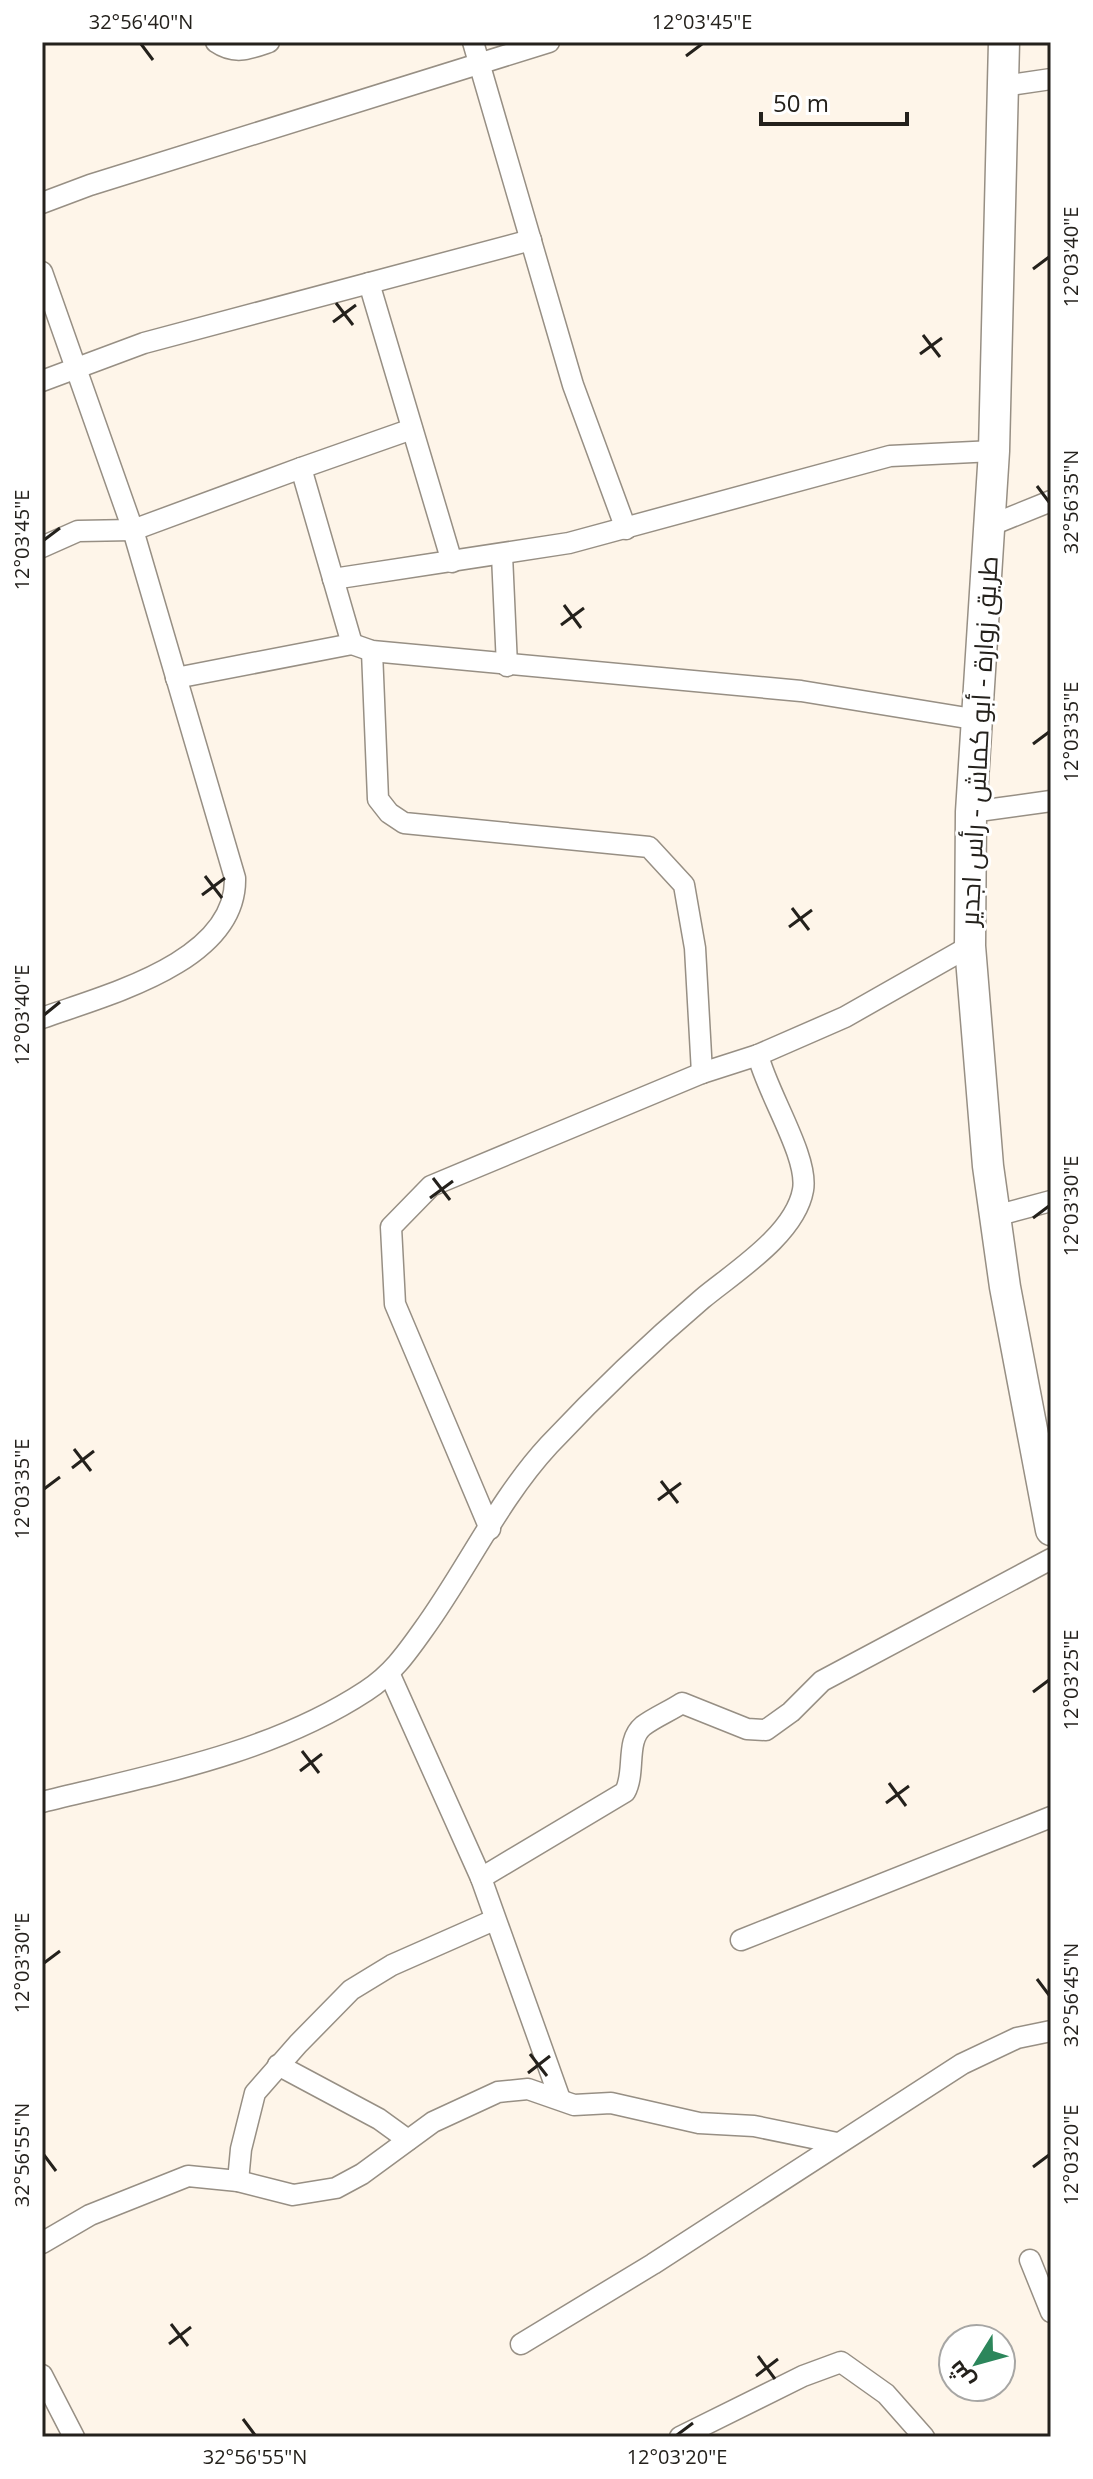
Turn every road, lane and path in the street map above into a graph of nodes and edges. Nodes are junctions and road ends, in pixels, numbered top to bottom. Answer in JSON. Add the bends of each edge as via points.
{"nodes":[{"id":1,"x":216,"y":42,"type":"edge"},
{"id":2,"x":269,"y":42,"type":"edge"},
{"id":3,"x":473,"y":42,"type":"edge"},
{"id":4,"x":549,"y":42,"type":"edge"},
{"id":5,"x":1004,"y":42,"type":"edge"},
{"id":6,"x":480,"y":63,"type":"junction"},
{"id":7,"x":1051,"y":79,"type":"edge"},
{"id":8,"x":1004,"y":86,"type":"junction"},
{"id":9,"x":42,"y":203,"type":"edge"},
{"id":10,"x":531,"y":240,"type":"junction"},
{"id":11,"x":42,"y":272,"type":"edge"},
{"id":12,"x":369,"y":283,"type":"junction"},
{"id":13,"x":75,"y":367,"type":"junction"},
{"id":14,"x":42,"y":381,"type":"edge"},
{"id":15,"x":412,"y":429,"type":"junction"},
{"id":16,"x":994,"y":451,"type":"junction"},
{"id":17,"x":301,"y":468,"type":"junction"},
{"id":18,"x":1051,"y":501,"type":"edge"},
{"id":19,"x":989,"y":526,"type":"junction"},
{"id":20,"x":626,"y":529,"type":"junction"},
{"id":21,"x":133,"y":530,"type":"junction"},
{"id":22,"x":42,"y":547,"type":"edge"},
{"id":23,"x":502,"y":555,"type":"junction"},
{"id":24,"x":452,"y":562,"type":"junction"},
{"id":25,"x":333,"y":579,"type":"junction"},
{"id":26,"x":352,"y":644,"type":"junction"},
{"id":27,"x":372,"y":651,"type":"junction"},
{"id":28,"x":507,"y":666,"type":"junction"},
{"id":29,"x":176,"y":678,"type":"junction"},
{"id":30,"x":979,"y":720,"type":"junction"},
{"id":31,"x":1051,"y":801,"type":"edge"},
{"id":32,"x":971,"y":812,"type":"junction"},
{"id":33,"x":970,"y":946,"type":"junction"},
{"id":34,"x":42,"y":1018,"type":"edge"},
{"id":35,"x":758,"y":1055,"type":"junction"},
{"id":36,"x":702,"y":1073,"type":"junction"},
{"id":37,"x":1051,"y":1201,"type":"edge"},
{"id":38,"x":995,"y":1216,"type":"junction"},
{"id":39,"x":490,"y":1529,"type":"junction"},
{"id":40,"x":1051,"y":1530,"type":"edge"},
{"id":41,"x":1051,"y":1559,"type":"edge"},
{"id":42,"x":390,"y":1675,"type":"junction"},
{"id":43,"x":42,"y":1802,"type":"edge"},
{"id":44,"x":1051,"y":1817,"type":"edge"},
{"id":45,"x":481,"y":1878,"type":"junction"},
{"id":46,"x":494,"y":1920,"type":"junction"},
{"id":47,"x":741,"y":1940,"type":"dead end"},
{"id":48,"x":1051,"y":2031,"type":"edge"},
{"id":49,"x":278,"y":2065,"type":"junction"},
{"id":50,"x":560,"y":2099,"type":"junction"},
{"id":51,"x":408,"y":2140,"type":"junction"},
{"id":52,"x":837,"y":2143,"type":"junction"},
{"id":53,"x":238,"y":2181,"type":"junction"},
{"id":54,"x":42,"y":2243,"type":"edge"},
{"id":55,"x":1030,"y":2260,"type":"dead end"},
{"id":56,"x":1051,"y":2312,"type":"edge"},
{"id":57,"x":521,"y":2344,"type":"dead end"},
{"id":58,"x":42,"y":2375,"type":"edge"},
{"id":59,"x":74,"y":2437,"type":"edge"},
{"id":60,"x":680,"y":2437,"type":"edge"},
{"id":61,"x":924,"y":2437,"type":"edge"}],
"edges":[{"from":1,"to":2,"type":"street","via":[[227,50],[244,50]]},
{"from":3,"to":6,"type":"street"},
{"from":4,"to":6,"type":"street"},
{"from":5,"to":8,"type":"main road","name":"طريق زوارة - أبو كماش - رأس اجدير"},
{"from":6,"to":9,"type":"street"},
{"from":6,"to":10,"type":"street"},
{"from":7,"to":8,"type":"street"},
{"from":8,"to":16,"type":"main road","name":"طريق زوارة - أبو كماش - رأس اجدير"},
{"from":10,"to":12,"type":"street"},
{"from":10,"to":20,"type":"street","via":[[573,385]]},
{"from":11,"to":13,"type":"street"},
{"from":12,"to":13,"type":"street","via":[[144,343]]},
{"from":12,"to":15,"type":"street"},
{"from":13,"to":14,"type":"street"},
{"from":13,"to":21,"type":"street"},
{"from":15,"to":17,"type":"street"},
{"from":15,"to":24,"type":"street"},
{"from":16,"to":19,"type":"main road","name":"طريق زوارة - أبو كماش - رأس اجدير"},
{"from":16,"to":20,"type":"street","via":[[890,456]]},
{"from":17,"to":21,"type":"street"},
{"from":17,"to":25,"type":"street"},
{"from":18,"to":19,"type":"street"},
{"from":19,"to":30,"type":"main road","name":"طريق زوارة - أبو كماش - رأس اجدير"},
{"from":20,"to":23,"type":"street"},
{"from":21,"to":22,"type":"street","via":[[78,531]]},
{"from":21,"to":29,"type":"street"},
{"from":23,"to":24,"type":"street"},
{"from":23,"to":28,"type":"street"},
{"from":24,"to":25,"type":"street"},
{"from":25,"to":26,"type":"street"},
{"from":26,"to":27,"type":"street"},
{"from":26,"to":29,"type":"street"},
{"from":27,"to":28,"type":"street"},
{"from":27,"to":36,"type":"street","via":[[378,799],[389,813],[404,823],[649,847],[684,885],[695,948]]},
{"from":28,"to":30,"type":"street","via":[[801,691]]},
{"from":29,"to":34,"type":"street","via":[[235,878],[228,918],[189,954],[143,982]]},
{"from":30,"to":32,"type":"main road","name":"طريق زوارة - أبو كماش - رأس اجدير"},
{"from":31,"to":32,"type":"street"},
{"from":32,"to":33,"type":"main road","name":"طريق زوارة - أبو كماش - رأس اجدير"},
{"from":33,"to":35,"type":"street","via":[[845,1017]]},
{"from":33,"to":38,"type":"main road","name":"طريق زوارة - أبو كماش - رأس اجدير"},
{"from":35,"to":36,"type":"street"},
{"from":35,"to":39,"type":"street","via":[[804,1170],[802,1193],[792,1212],[741,1270],[703,1298],[547,1447]]},
{"from":36,"to":39,"type":"street","via":[[431,1186],[391,1227],[395,1304]]},
{"from":37,"to":38,"type":"street"},
{"from":38,"to":40,"type":"main road","name":"طريق زوارة - أبو كماش - رأس اجدير"},
{"from":39,"to":42,"type":"street"},
{"from":41,"to":45,"type":"street","via":[[822,1681],[766,1730],[747,1729],[682,1703],[641,1728],[633,1742],[633,1778],[625,1792]]},
{"from":42,"to":43,"type":"street","via":[[337,1709],[223,1757]]},
{"from":42,"to":45,"type":"street"},
{"from":44,"to":47,"type":"street"},
{"from":45,"to":46,"type":"street"},
{"from":46,"to":49,"type":"street","via":[[392,1965],[351,1990]]},
{"from":46,"to":50,"type":"street"},
{"from":48,"to":52,"type":"street","via":[[1017,2038],[962,2064]]},
{"from":49,"to":51,"type":"street"},
{"from":49,"to":53,"type":"street","via":[[255,2093]]},
{"from":50,"to":51,"type":"street","via":[[528,2089],[498,2092],[433,2122]]},
{"from":50,"to":52,"type":"street","via":[[574,2105],[611,2103],[699,2123],[754,2126]]},
{"from":51,"to":53,"type":"street","via":[[336,2188],[293,2195]]},
{"from":52,"to":57,"type":"street"},
{"from":53,"to":54,"type":"street","via":[[188,2176],[90,2215]]},
{"from":55,"to":56,"type":"street"},
{"from":58,"to":59,"type":"street"},
{"from":60,"to":61,"type":"street","via":[[841,2362],[886,2394]]}]}
